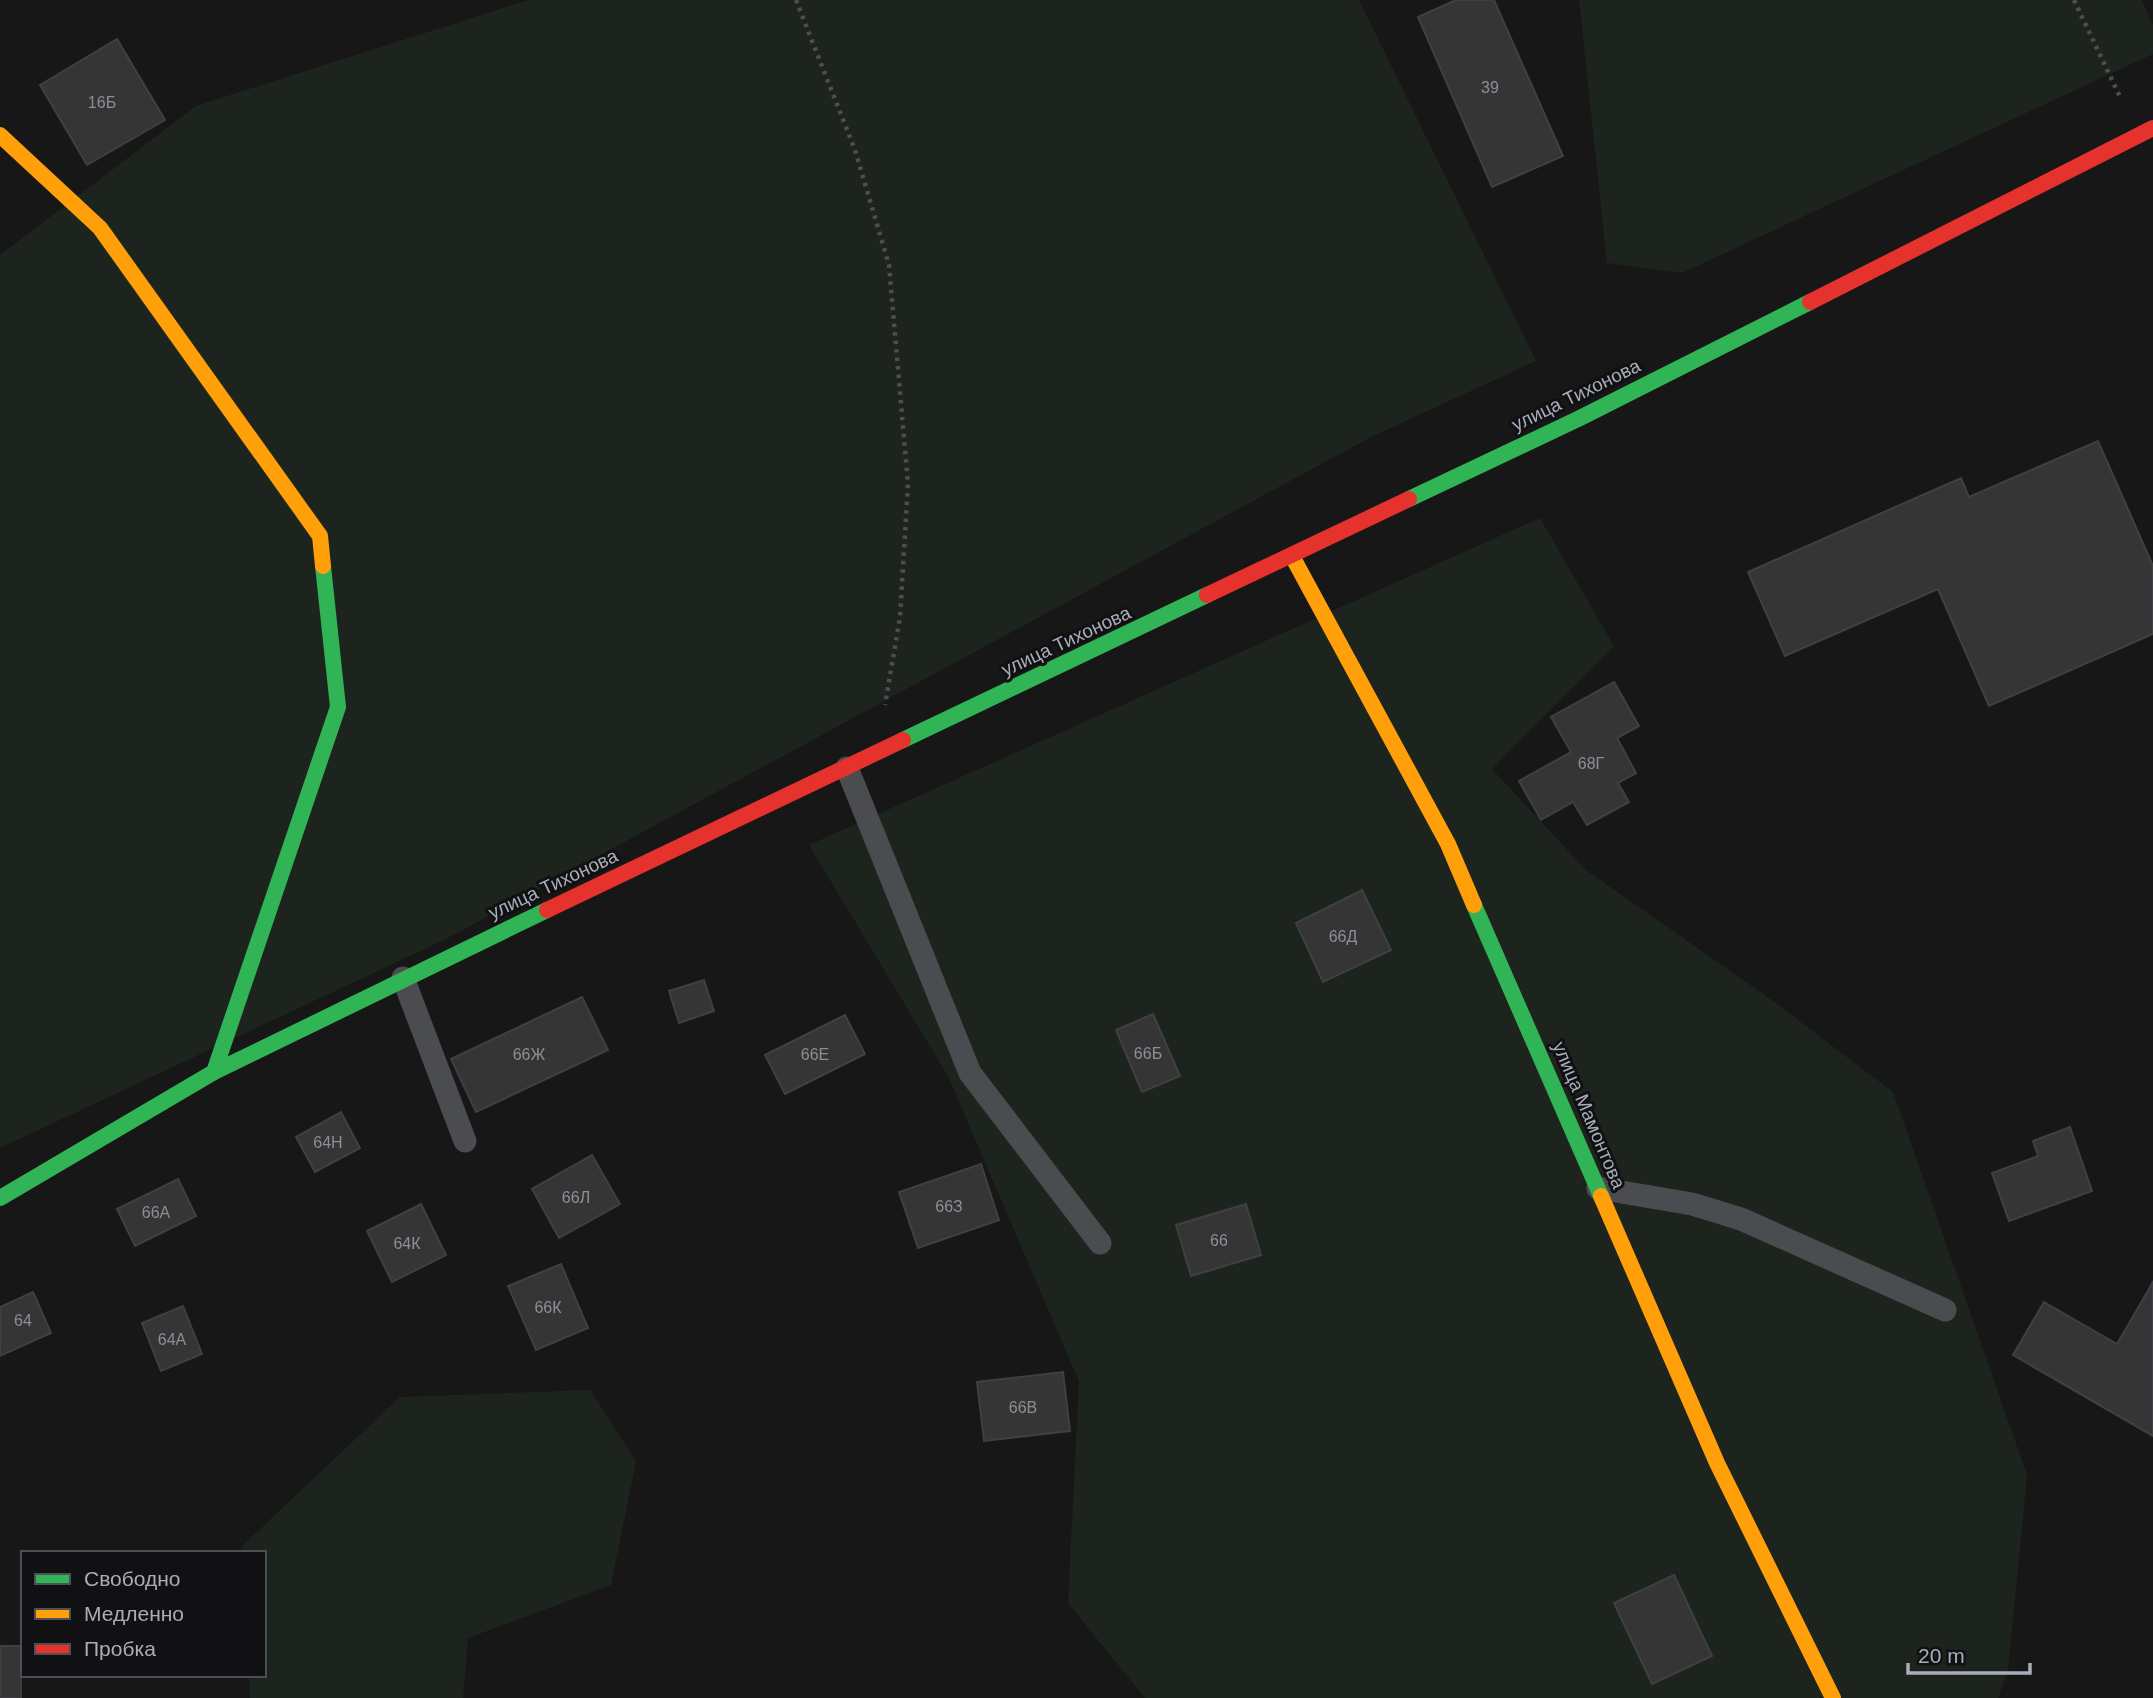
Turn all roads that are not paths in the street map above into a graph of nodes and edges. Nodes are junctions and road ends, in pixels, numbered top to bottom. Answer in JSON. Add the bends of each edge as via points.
{"nodes":[{"id":1,"x":2146,"y":131,"type":"edge"},
{"id":2,"x":0,"y":135,"type":"edge"},
{"id":3,"x":1292,"y":556,"type":"junction"},
{"id":4,"x":847,"y":768,"type":"junction"},
{"id":5,"x":403,"y":978,"type":"junction"},
{"id":6,"x":214,"y":1072,"type":"junction"},
{"id":7,"x":465,"y":1141,"type":"dead end"},
{"id":8,"x":1598,"y":1188,"type":"junction"},
{"id":9,"x":0,"y":1198,"type":"edge"},
{"id":10,"x":1100,"y":1243,"type":"dead end"},
{"id":11,"x":1945,"y":1310,"type":"dead end"},
{"id":12,"x":1833,"y":1698,"type":"edge"}],
"edges":[{"from":1,"to":3,"type":"street","name":"улица Тихонова","via":[[1580,418]]},
{"from":2,"to":6,"type":"street","via":[[100,228],[320,536],[338,706]]},
{"from":3,"to":4,"type":"street","name":"улица Тихонова"},
{"from":3,"to":8,"type":"street","name":"улица Мамонтова","via":[[1448,844]]},
{"from":4,"to":5,"type":"street","name":"улица Тихонова"},
{"from":4,"to":10,"type":"lane","via":[[970,1073]]},
{"from":5,"to":6,"type":"street","name":"улица Тихонова"},
{"from":5,"to":7,"type":"lane"},
{"from":6,"to":9,"type":"street","name":"улица Тихонова"},
{"from":8,"to":11,"type":"lane","via":[[1692,1204],[1741,1219]]},
{"from":8,"to":12,"type":"street","name":"улица Мамонтова","via":[[1717,1463]]}]}
